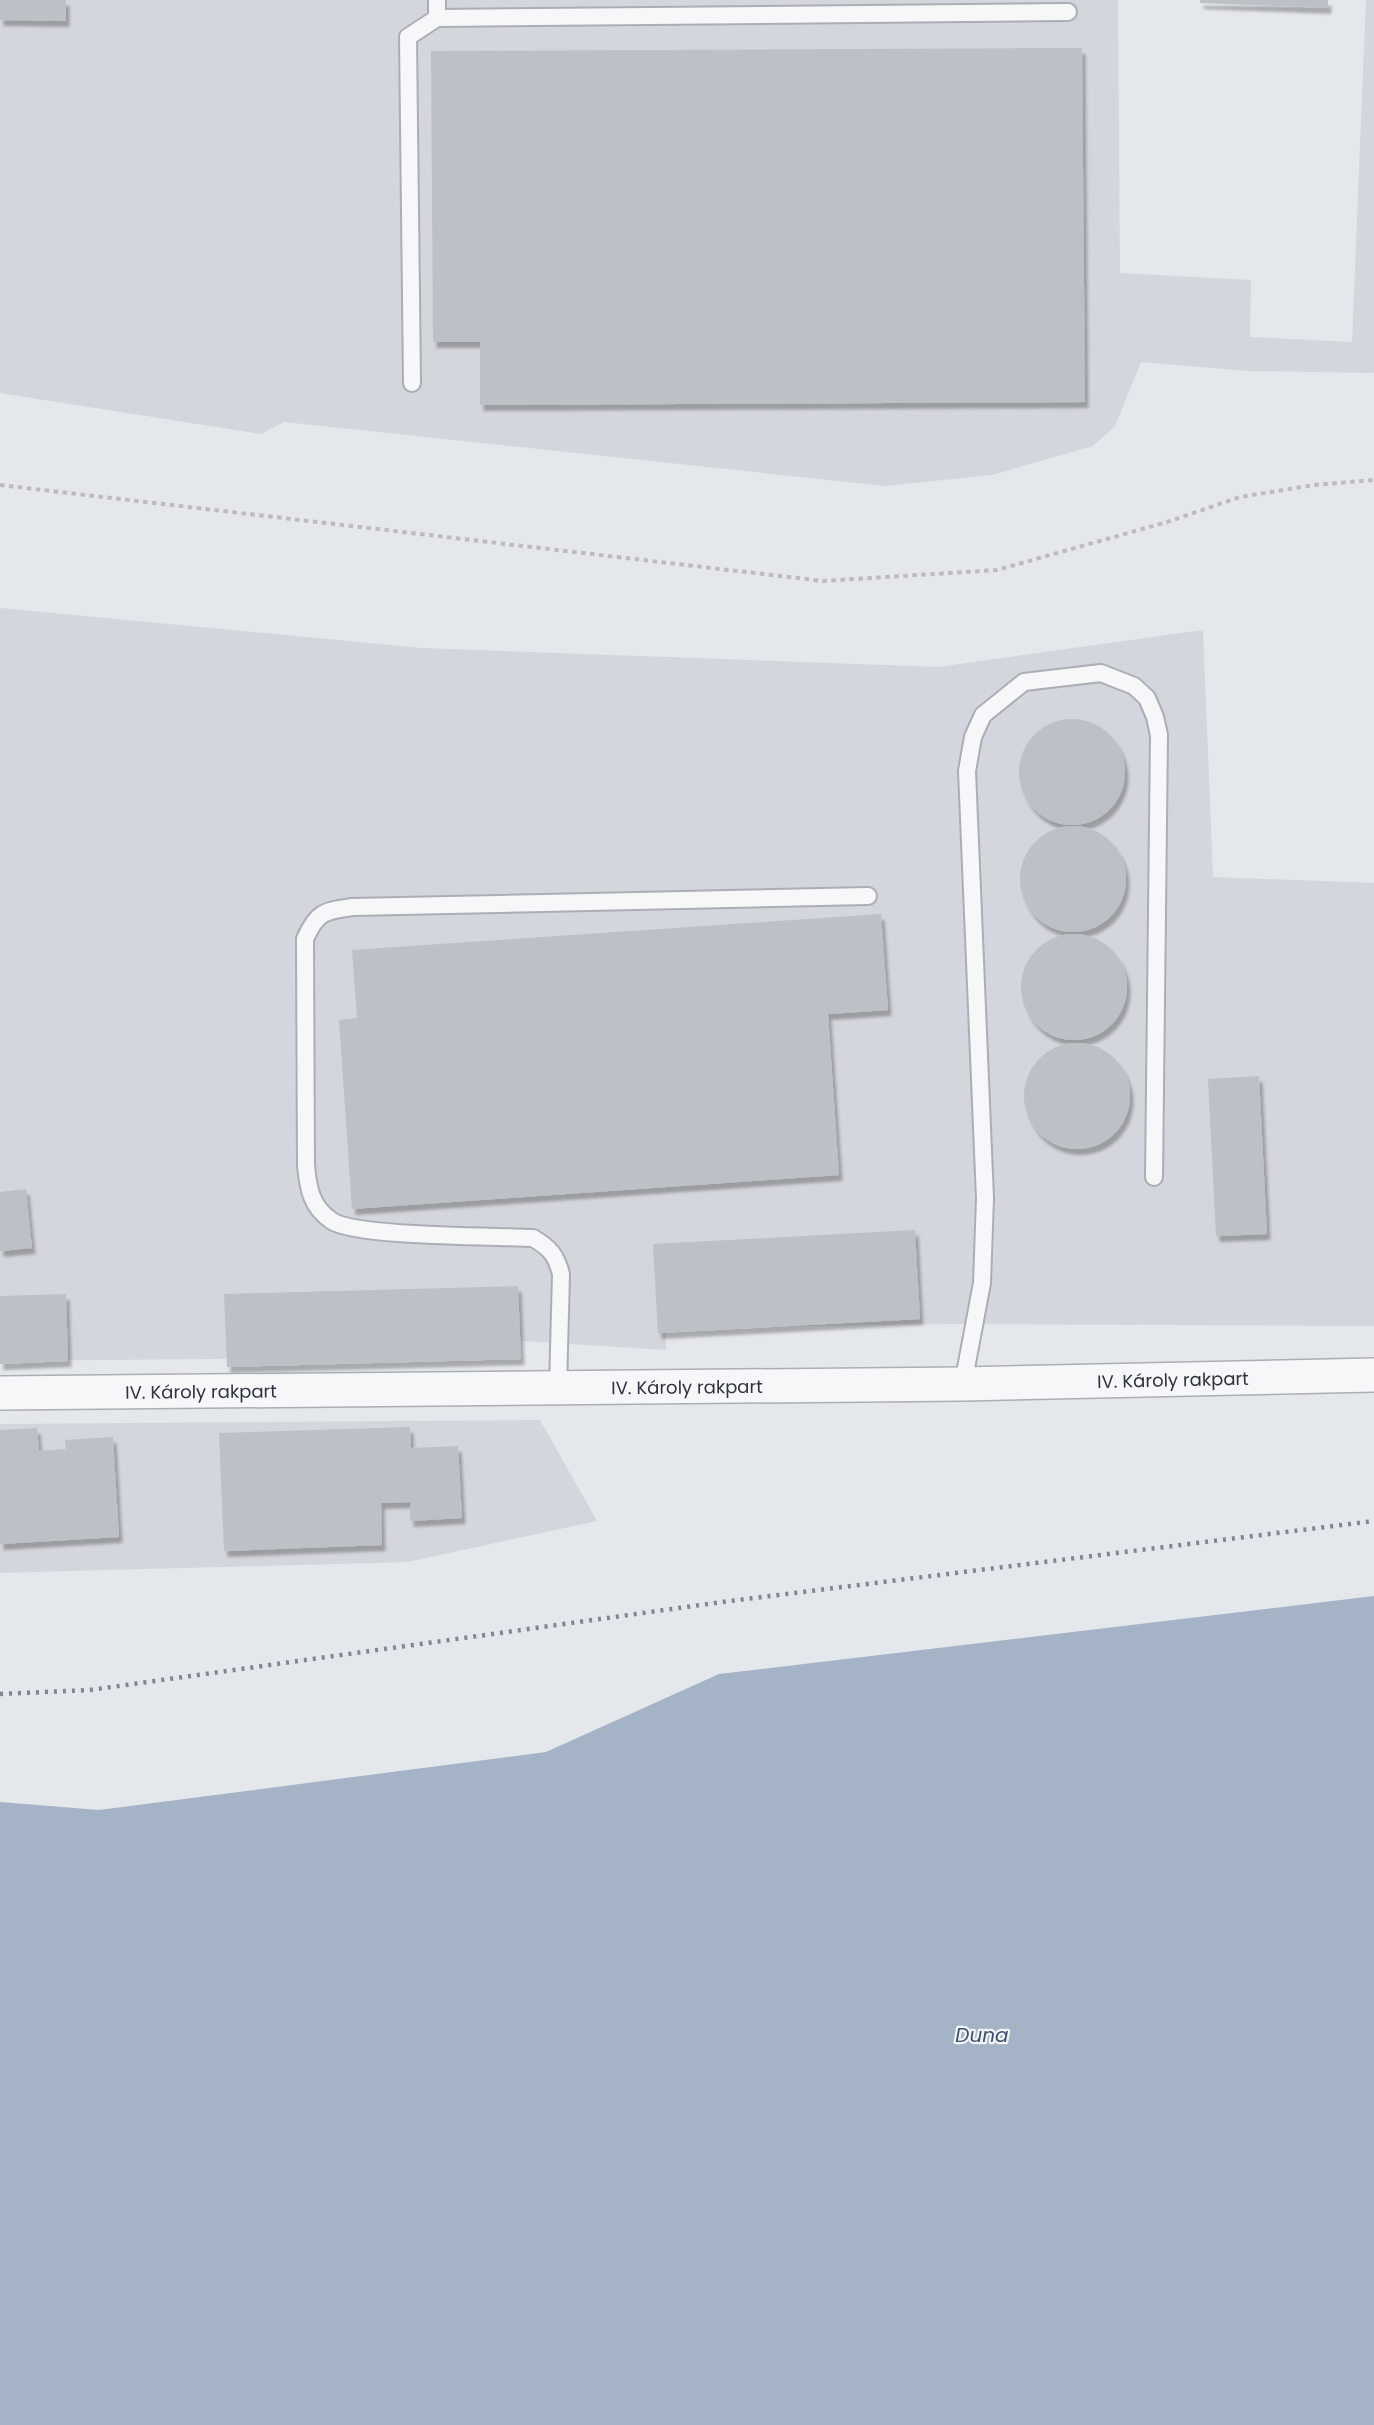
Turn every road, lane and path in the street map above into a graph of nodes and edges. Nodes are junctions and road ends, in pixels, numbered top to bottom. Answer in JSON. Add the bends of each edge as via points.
{"nodes":[{"id":1,"x":437,"y":0,"type":"edge"},
{"id":2,"x":1068,"y":12,"type":"dead end"},
{"id":3,"x":437,"y":18,"type":"junction"},
{"id":4,"x":412,"y":383,"type":"dead end"},
{"id":5,"x":1374,"y":480,"type":"edge"},
{"id":6,"x":0,"y":485,"type":"edge"},
{"id":7,"x":868,"y":896,"type":"dead end"},
{"id":8,"x":1154,"y":1177,"type":"dead end"},
{"id":9,"x":1374,"y":1375,"type":"edge"},
{"id":10,"x":963,"y":1384,"type":"junction"},
{"id":11,"x":558,"y":1388,"type":"junction"},
{"id":12,"x":0,"y":1393,"type":"edge"}],
"edges":[{"from":1,"to":3,"type":"lane"},
{"from":2,"to":3,"type":"lane"},
{"from":3,"to":4,"type":"lane","via":[[408,37]]},
{"from":5,"to":6,"type":"path","via":[[1240,497],[997,570],[823,581]]},
{"from":7,"to":11,"type":"lane","via":[[352,907],[329,910],[314,918],[305,939],[306,1165],[308,1190],[317,1208],[334,1222],[362,1230],[533,1238],[549,1247],[561,1274]]},
{"from":8,"to":10,"type":"lane","via":[[1159,735],[1155,717],[1147,698],[1134,686],[1101,673],[1024,682],[983,715],[973,737],[967,771],[985,1198],[982,1283]]},
{"from":9,"to":10,"type":"street","name":"IV. Károly rakpart"},
{"from":10,"to":11,"type":"street","name":"IV. Károly rakpart"},
{"from":11,"to":12,"type":"street","name":"IV. Károly rakpart"}]}
